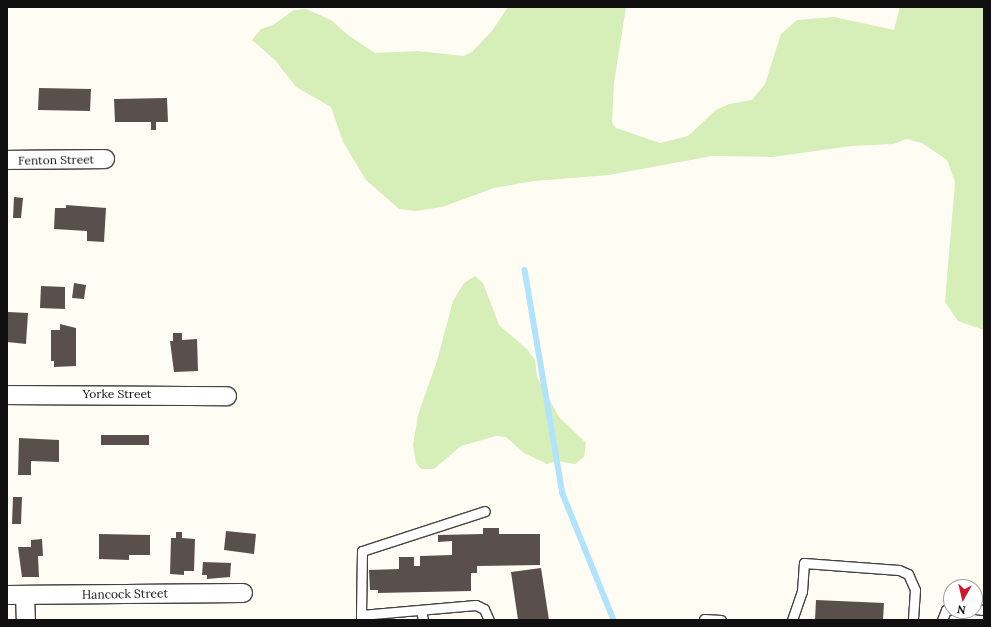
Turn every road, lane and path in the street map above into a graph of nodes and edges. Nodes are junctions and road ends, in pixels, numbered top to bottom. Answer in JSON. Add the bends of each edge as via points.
{"nodes":[{"id":1,"x":105,"y":159,"type":"dead end"},
{"id":2,"x":7,"y":160,"type":"edge"},
{"id":3,"x":7,"y":395,"type":"edge"},
{"id":4,"x":227,"y":396,"type":"dead end"},
{"id":5,"x":485,"y":511,"type":"dead end"},
{"id":6,"x":243,"y":593,"type":"dead end"},
{"id":7,"x":25,"y":595,"type":"junction"},
{"id":8,"x":7,"y":596,"type":"edge"},
{"id":9,"x":421,"y":610,"type":"junction"},
{"id":10,"x":361,"y":617,"type":"edge"},
{"id":11,"x":704,"y":619,"type":"dead end"},
{"id":12,"x":26,"y":620,"type":"edge"},
{"id":13,"x":423,"y":620,"type":"edge"},
{"id":14,"x":489,"y":620,"type":"edge"},
{"id":15,"x":721,"y":620,"type":"edge"},
{"id":16,"x":792,"y":620,"type":"edge"},
{"id":17,"x":913,"y":620,"type":"edge"}],
"edges":[{"from":1,"to":2,"type":"street","name":"Fenton Street"},
{"from":3,"to":4,"type":"street","name":"Yorke Street"},
{"from":5,"to":10,"type":"lane","via":[[362,551]]},
{"from":6,"to":7,"type":"street","name":"Hancock Street"},
{"from":7,"to":8,"type":"street","name":"Hancock Street"},
{"from":7,"to":12,"type":"street"},
{"from":9,"to":10,"type":"lane"},
{"from":9,"to":13,"type":"lane"},
{"from":9,"to":14,"type":"lane","via":[[476,605],[484,609]]},
{"from":11,"to":15,"type":"lane"},
{"from":16,"to":17,"type":"lane","via":[[802,591],[804,563],[899,570],[908,574],[915,590]]}]}
